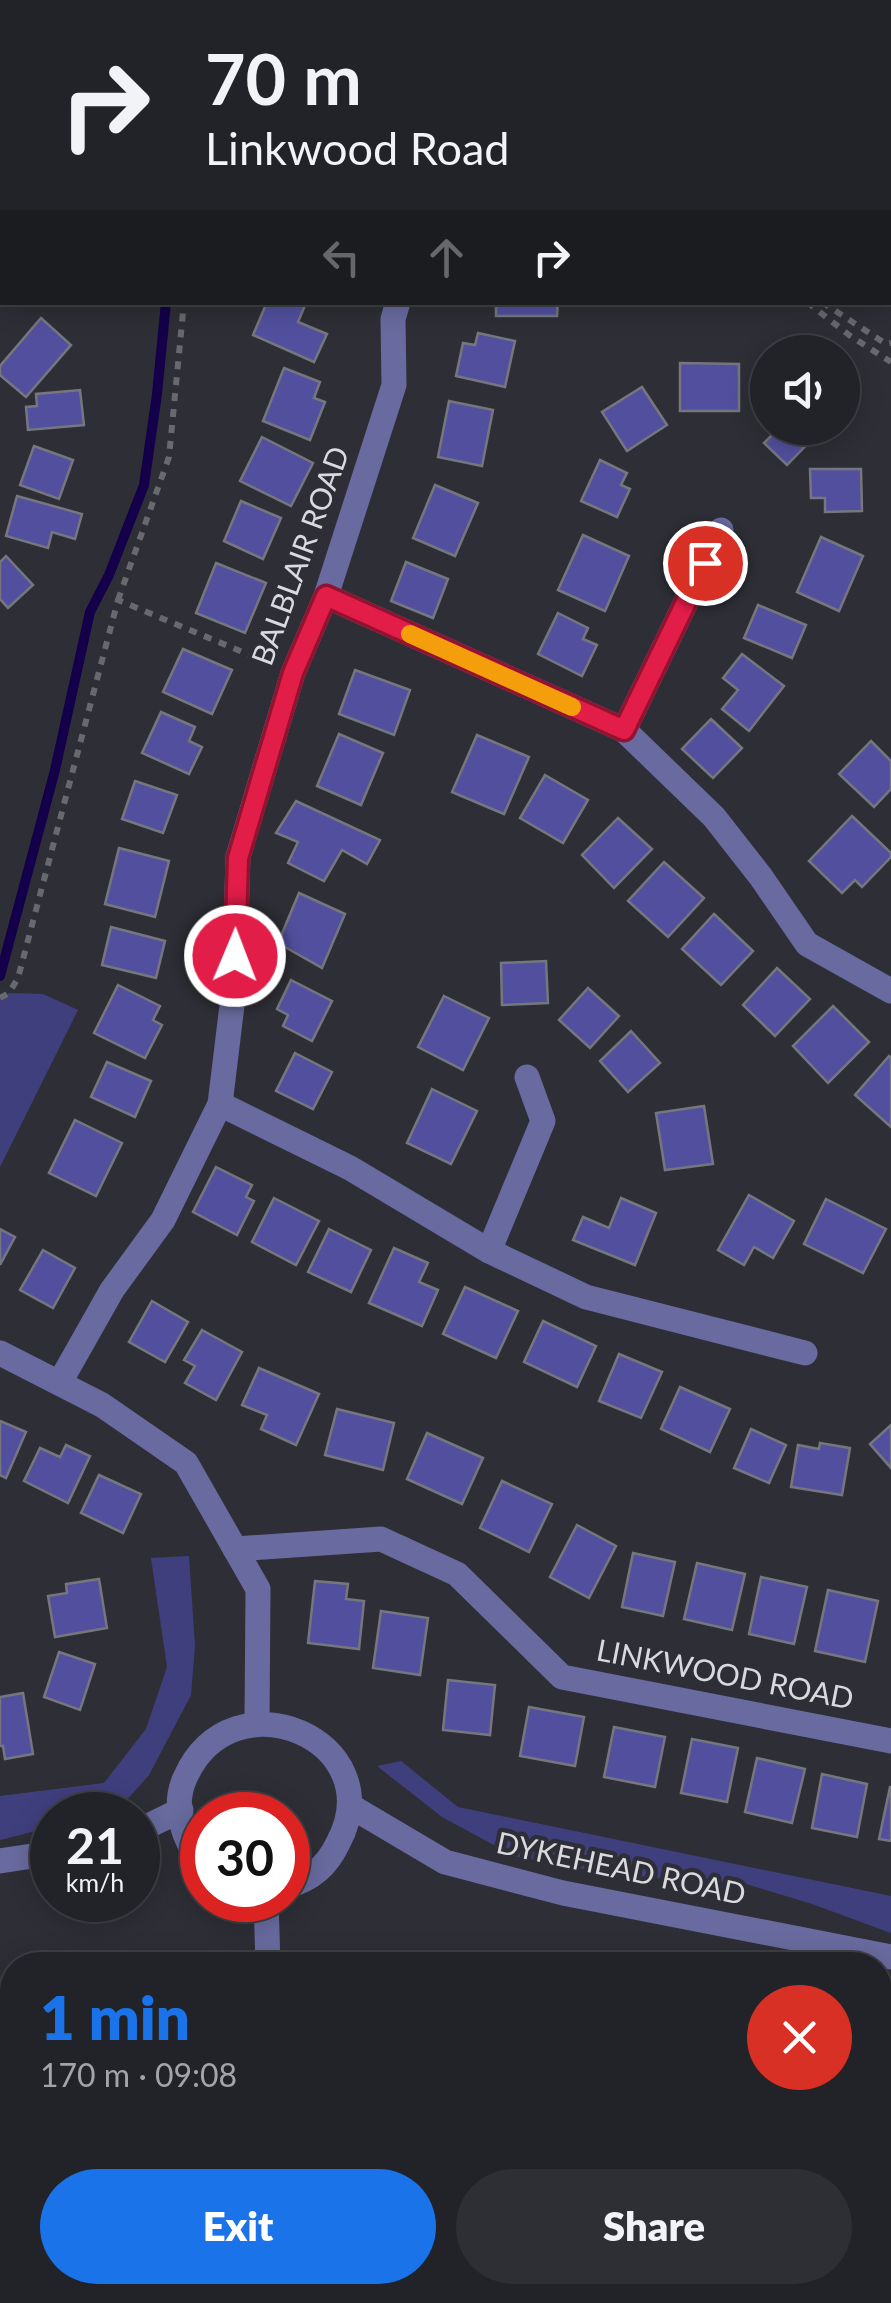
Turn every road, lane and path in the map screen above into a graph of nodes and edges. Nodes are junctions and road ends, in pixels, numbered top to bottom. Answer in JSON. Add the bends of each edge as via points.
{"nodes":[{"id":1,"x":184,"y":305,"type":"edge"},
{"id":2,"x":397,"y":305,"type":"edge"},
{"id":3,"x":810,"y":305,"type":"edge"},
{"id":4,"x":827,"y":305,"type":"edge"},
{"id":5,"x":891,"y":343,"type":"edge"},
{"id":6,"x":891,"y":362,"type":"edge"},
{"id":7,"x":721,"y":530,"type":"dead end"},
{"id":8,"x":326,"y":596,"type":"junction"},
{"id":9,"x":118,"y":600,"type":"junction"},
{"id":10,"x":293,"y":673,"type":"junction"},
{"id":11,"x":624,"y":730,"type":"junction"},
{"id":12,"x":890,"y":988,"type":"edge"},
{"id":13,"x":0,"y":998,"type":"edge"},
{"id":14,"x":527,"y":1077,"type":"dead end"},
{"id":15,"x":220,"y":1104,"type":"junction"},
{"id":16,"x":489,"y":1251,"type":"junction"},
{"id":17,"x":0,"y":1353,"type":"edge"},
{"id":18,"x":805,"y":1354,"type":"dead end"},
{"id":19,"x":60,"y":1382,"type":"junction"},
{"id":20,"x":235,"y":1549,"type":"junction"},
{"id":21,"x":257,"y":1722,"type":"junction"},
{"id":22,"x":891,"y":1741,"type":"edge"},
{"id":23,"x":182,"y":1792,"type":"edge"},
{"id":24,"x":352,"y":1807,"type":"junction"},
{"id":25,"x":30,"y":1857,"type":"edge"},
{"id":26,"x":0,"y":1862,"type":"edge"},
{"id":27,"x":310,"y":1876,"type":"edge"},
{"id":28,"x":267,"y":1922,"type":"edge"},
{"id":29,"x":268,"y":1952,"type":"edge"},
{"id":30,"x":865,"y":1952,"type":"edge"}],
"edges":[{"from":1,"to":9,"type":"path","via":[[169,456]]},
{"from":2,"to":8,"type":"street","name":"BALBLAIR ROAD","via":[[394,385]]},
{"from":3,"to":6,"type":"path"},
{"from":4,"to":5,"type":"path"},
{"from":7,"to":11,"type":"street"},
{"from":8,"to":10,"type":"street","name":"BALBLAIR ROAD"},
{"from":8,"to":11,"type":"street"},
{"from":9,"to":10,"type":"path"},
{"from":9,"to":13,"type":"path","via":[[18,978]]},
{"from":10,"to":15,"type":"street","name":"BALBLAIR ROAD","via":[[238,858],[234,990]]},
{"from":11,"to":12,"type":"street","via":[[714,817],[807,944]]},
{"from":14,"to":16,"type":"street","via":[[544,1121]]},
{"from":15,"to":16,"type":"street","via":[[350,1168]]},
{"from":15,"to":19,"type":"street","name":"BALBLAIR ROAD","via":[[164,1220],[112,1290]]},
{"from":16,"to":18,"type":"street","via":[[586,1297]]},
{"from":17,"to":19,"type":"street"},
{"from":19,"to":20,"type":"street","via":[[186,1463]]},
{"from":20,"to":21,"type":"street","via":[[258,1589]]},
{"from":20,"to":22,"type":"street","name":"LINKWOOD ROAD","via":[[381,1539],[456,1574],[562,1677]]},
{"from":21,"to":23,"type":"street","via":[[214,1739],[195,1756]]},
{"from":21,"to":24,"type":"street","via":[[296,1728],[321,1744],[340,1768]]},
{"from":24,"to":27,"type":"street","via":[[323,1868]]},
{"from":24,"to":30,"type":"street","name":"DYKEHEAD ROAD","via":[[445,1862],[563,1893]]},
{"from":25,"to":26,"type":"street"},
{"from":28,"to":29,"type":"street"}]}
